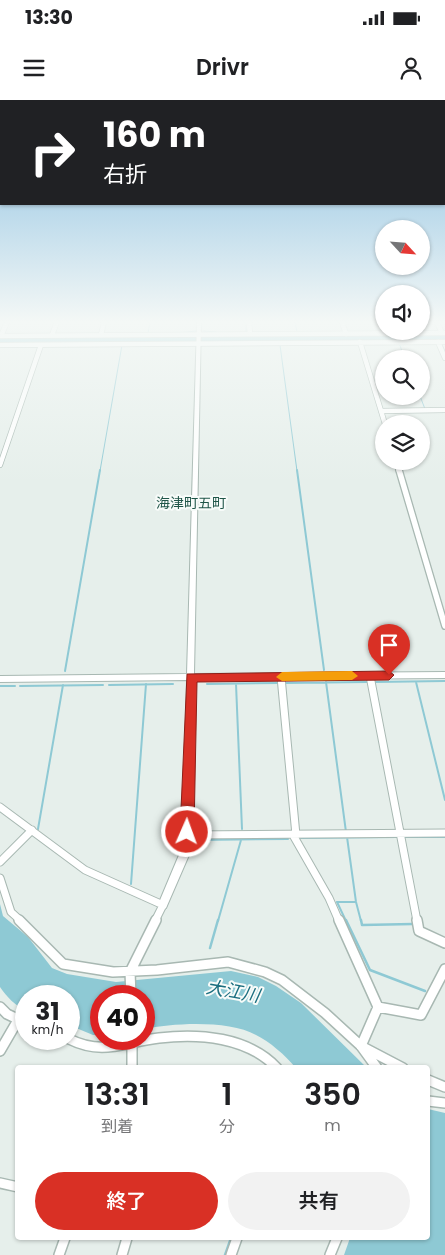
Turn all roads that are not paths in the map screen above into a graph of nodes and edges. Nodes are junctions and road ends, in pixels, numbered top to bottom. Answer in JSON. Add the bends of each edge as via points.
{"nodes":[{"id":1,"x":30,"y":376,"type":"edge"},
{"id":2,"x":197,"y":376,"type":"edge"},
{"id":3,"x":370,"y":376,"type":"edge"},
{"id":4,"x":445,"y":410,"type":"edge"},
{"id":5,"x":381,"y":411,"type":"junction"},
{"id":6,"x":382,"y":415,"type":"edge"},
{"id":7,"x":0,"y":465,"type":"edge"},
{"id":8,"x":399,"y":470,"type":"edge"},
{"id":9,"x":445,"y":626,"type":"edge"},
{"id":10,"x":445,"y":675,"type":"edge"},
{"id":11,"x":370,"y":676,"type":"junction"},
{"id":12,"x":281,"y":677,"type":"junction"},
{"id":13,"x":191,"y":678,"type":"junction"},
{"id":14,"x":0,"y":679,"type":"edge"},
{"id":15,"x":0,"y":807,"type":"edge"},
{"id":16,"x":32,"y":830,"type":"junction"},
{"id":17,"x":400,"y":833,"type":"junction"},
{"id":18,"x":445,"y":833,"type":"edge"},
{"id":19,"x":187,"y":835,"type":"junction"},
{"id":20,"x":294,"y":835,"type":"junction"},
{"id":21,"x":0,"y":862,"type":"edge"},
{"id":22,"x":0,"y":878,"type":"edge"},
{"id":23,"x":163,"y":905,"type":"junction"},
{"id":24,"x":445,"y":943,"type":"edge"},
{"id":25,"x":445,"y":969,"type":"edge"},
{"id":26,"x":130,"y":973,"type":"junction"},
{"id":27,"x":131,"y":985,"type":"edge"},
{"id":28,"x":0,"y":1006,"type":"edge"},
{"id":29,"x":378,"y":1007,"type":"junction"},
{"id":30,"x":15,"y":1018,"type":"edge"},
{"id":31,"x":15,"y":1031,"type":"edge"},
{"id":32,"x":155,"y":1038,"type":"edge"},
{"id":33,"x":361,"y":1046,"type":"junction"},
{"id":34,"x":132,"y":1050,"type":"edge"},
{"id":35,"x":0,"y":1051,"type":"edge"},
{"id":36,"x":132,"y":1065,"type":"edge"},
{"id":37,"x":275,"y":1065,"type":"edge"},
{"id":38,"x":375,"y":1065,"type":"edge"},
{"id":39,"x":397,"y":1065,"type":"edge"},
{"id":40,"x":430,"y":1081,"type":"edge"},
{"id":41,"x":445,"y":1087,"type":"edge"},
{"id":42,"x":430,"y":1101,"type":"edge"},
{"id":43,"x":445,"y":1103,"type":"edge"},
{"id":44,"x":0,"y":1183,"type":"edge"},
{"id":45,"x":15,"y":1186,"type":"edge"},
{"id":46,"x":64,"y":1240,"type":"edge"},
{"id":47,"x":126,"y":1240,"type":"edge"},
{"id":48,"x":236,"y":1240,"type":"edge"},
{"id":49,"x":335,"y":1240,"type":"edge"},
{"id":50,"x":59,"y":1255,"type":"edge"},
{"id":51,"x":122,"y":1255,"type":"edge"},
{"id":52,"x":231,"y":1255,"type":"edge"},
{"id":53,"x":330,"y":1255,"type":"edge"}],
"edges":[{"from":1,"to":7,"type":"street"},
{"from":2,"to":13,"type":"street"},
{"from":3,"to":5,"type":"street"},
{"from":4,"to":5,"type":"street"},
{"from":5,"to":6,"type":"street"},
{"from":8,"to":9,"type":"street"},
{"from":10,"to":11,"type":"street"},
{"from":11,"to":12,"type":"street"},
{"from":11,"to":17,"type":"street"},
{"from":12,"to":13,"type":"street"},
{"from":12,"to":20,"type":"street"},
{"from":13,"to":14,"type":"street"},
{"from":13,"to":19,"type":"street"},
{"from":15,"to":16,"type":"street"},
{"from":16,"to":21,"type":"street"},
{"from":16,"to":23,"type":"street","via":[[85,870]]},
{"from":17,"to":18,"type":"street"},
{"from":17,"to":20,"type":"street"},
{"from":17,"to":24,"type":"street","via":[[419,931]]},
{"from":19,"to":20,"type":"street"},
{"from":19,"to":23,"type":"street","via":[[184,855]]},
{"from":20,"to":29,"type":"street","via":[[329,898]]},
{"from":22,"to":26,"type":"street","via":[[11,912],[63,964]]},
{"from":23,"to":26,"type":"street"},
{"from":25,"to":29,"type":"street","via":[[421,1016]]},
{"from":26,"to":27,"type":"street"},
{"from":26,"to":33,"type":"street","via":[[228,962],[265,972],[282,980],[325,1013]]},
{"from":28,"to":30,"type":"street"},
{"from":29,"to":33,"type":"street"},
{"from":31,"to":35,"type":"street"},
{"from":32,"to":37,"type":"street","via":[[208,1038],[251,1047]]},
{"from":33,"to":38,"type":"street"},
{"from":33,"to":39,"type":"street"},
{"from":34,"to":36,"type":"street"},
{"from":40,"to":41,"type":"street"},
{"from":42,"to":43,"type":"street"},
{"from":44,"to":45,"type":"street"},
{"from":46,"to":50,"type":"street"},
{"from":47,"to":51,"type":"street"},
{"from":48,"to":52,"type":"street"},
{"from":49,"to":53,"type":"street"}]}
